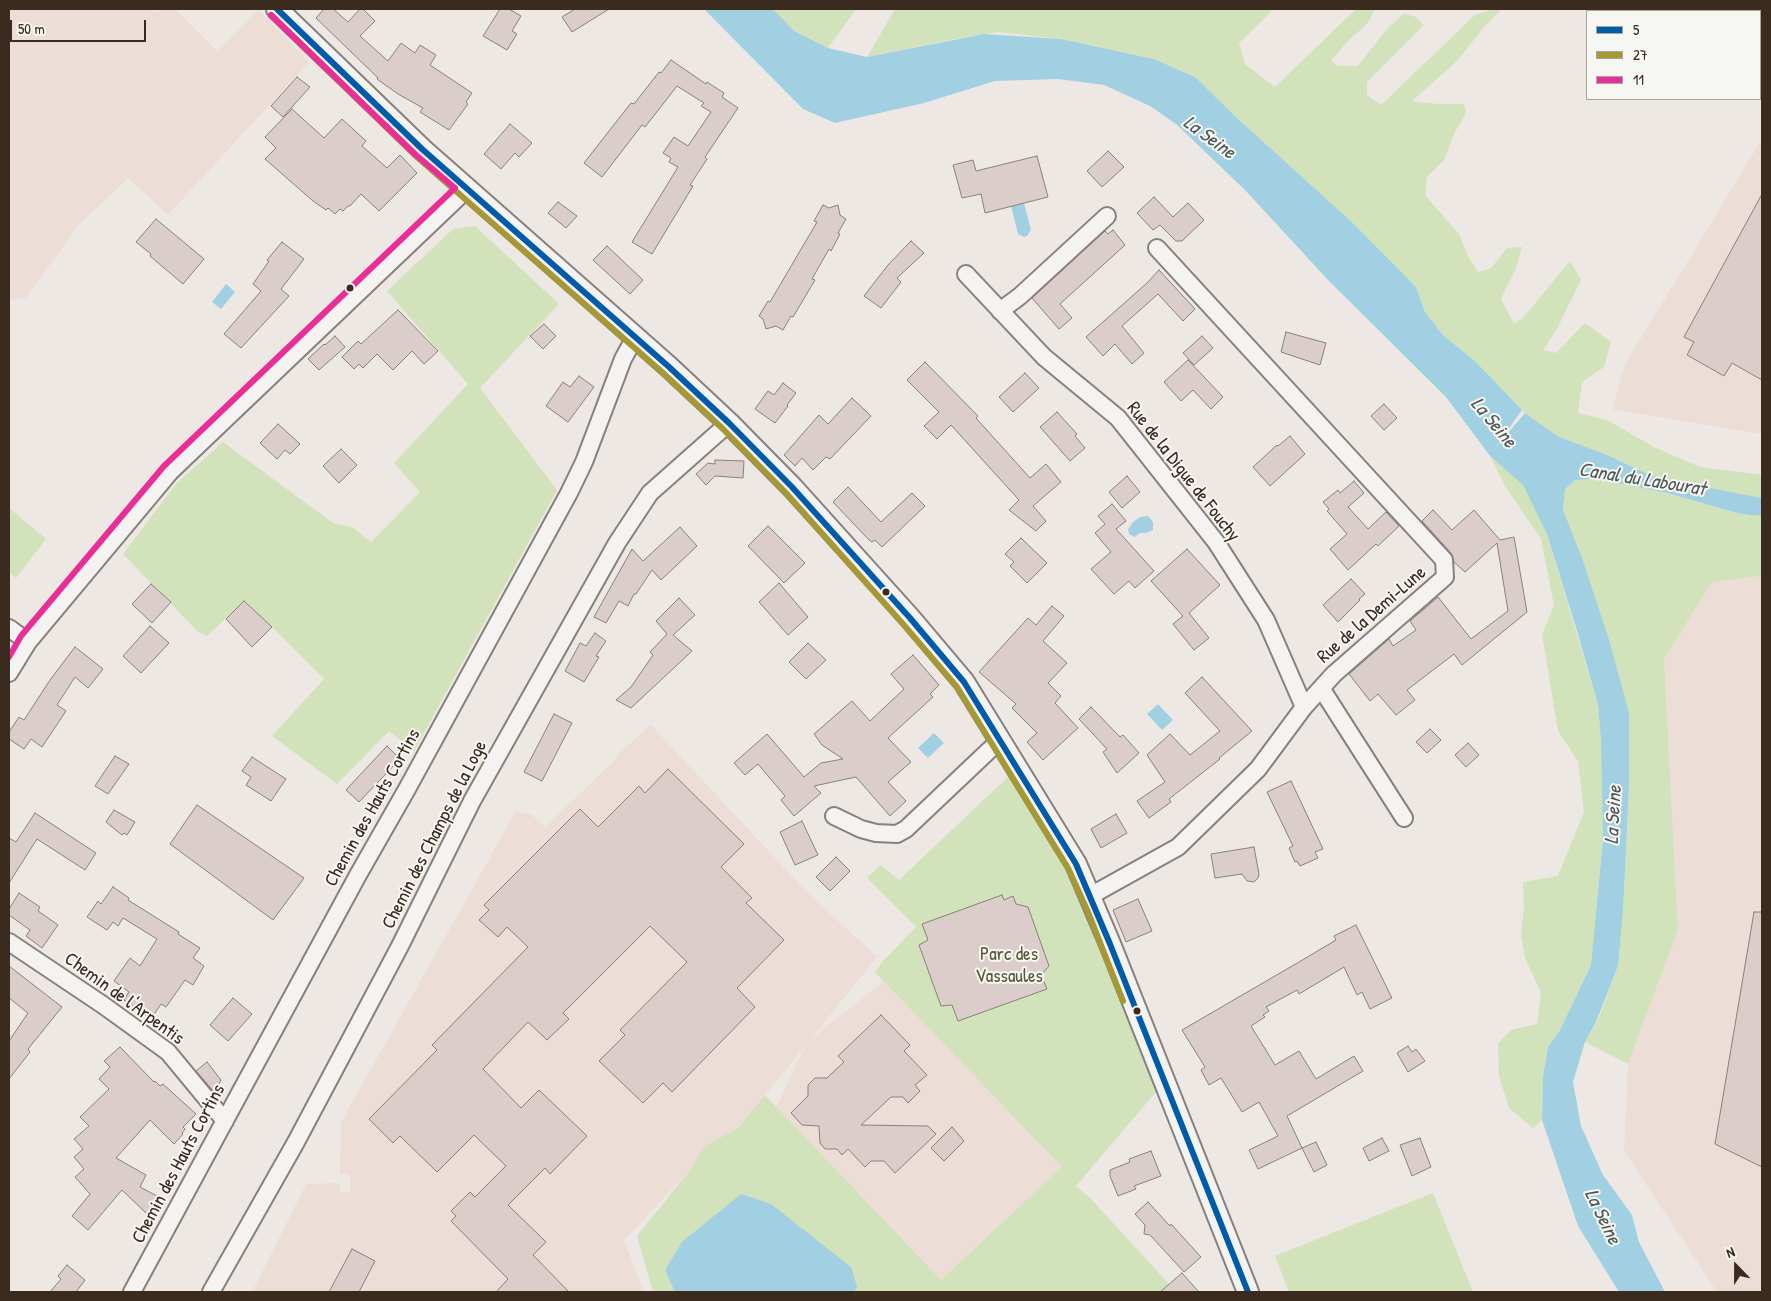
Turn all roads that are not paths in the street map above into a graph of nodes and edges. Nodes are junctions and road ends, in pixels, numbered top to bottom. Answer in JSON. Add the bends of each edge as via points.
{"nodes":[{"id":1,"x":277,"y":9,"type":"edge"},
{"id":2,"x":468,"y":188,"type":"junction"},
{"id":3,"x":1107,"y":216,"type":"dead end"},
{"id":4,"x":1157,"y":248,"type":"dead end"},
{"id":5,"x":966,"y":274,"type":"dead end"},
{"id":6,"x":1000,"y":311,"type":"junction"},
{"id":7,"x":635,"y":337,"type":"junction"},
{"id":8,"x":729,"y":423,"type":"junction"},
{"id":9,"x":9,"y":628,"type":"edge"},
{"id":10,"x":28,"y":642,"type":"junction"},
{"id":11,"x":9,"y":673,"type":"edge"},
{"id":12,"x":1321,"y":688,"type":"junction"},
{"id":13,"x":1304,"y":707,"type":"junction"},
{"id":14,"x":1000,"y":740,"type":"junction"},
{"id":15,"x":834,"y":816,"type":"dead end"},
{"id":16,"x":1404,"y":818,"type":"dead end"},
{"id":17,"x":1090,"y":896,"type":"junction"},
{"id":18,"x":9,"y":942,"type":"edge"},
{"id":19,"x":225,"y":1121,"type":"junction"},
{"id":20,"x":132,"y":1292,"type":"edge"},
{"id":21,"x":211,"y":1292,"type":"edge"},
{"id":22,"x":1248,"y":1292,"type":"edge"}],
"edges":[{"from":1,"to":2,"type":"street","via":[[422,150]]},
{"from":2,"to":7,"type":"street"},
{"from":2,"to":10,"type":"street","via":[[170,472]]},
{"from":3,"to":6,"type":"street"},
{"from":4,"to":12,"type":"street","name":"Rue de la Demi-Lune","via":[[1444,560],[1445,577]]},
{"from":5,"to":6,"type":"street","name":"Rue de la Digue de Fouchy"},
{"from":6,"to":13,"type":"street","name":"Rue de la Digue de Fouchy","via":[[1044,357],[1118,418],[1216,542],[1266,620]]},
{"from":7,"to":8,"type":"street"},
{"from":7,"to":19,"type":"street","name":"Chemin des Hauts Cortins","via":[[569,493]]},
{"from":8,"to":14,"type":"street","via":[[792,487],[910,618],[964,682]]},
{"from":8,"to":21,"type":"street","name":"Chemin des Champs de la Loge","via":[[650,493],[618,543],[472,801],[296,1142]]},
{"from":9,"to":10,"type":"street"},
{"from":10,"to":11,"type":"street"},
{"from":12,"to":13,"type":"street","name":"Rue de la Demi-Lune"},
{"from":12,"to":16,"type":"street"},
{"from":13,"to":17,"type":"street","name":"Rue de la Demi-Lune","via":[[1258,769],[1178,847]]},
{"from":14,"to":15,"type":"street","via":[[897,834],[876,834]]},
{"from":14,"to":17,"type":"street","via":[[1076,864]]},
{"from":17,"to":22,"type":"street"},
{"from":18,"to":19,"type":"street","name":"Chemin de l'Arpentis","via":[[168,1052]]},
{"from":19,"to":20,"type":"street","name":"Chemin des Hauts Cortins"}]}
